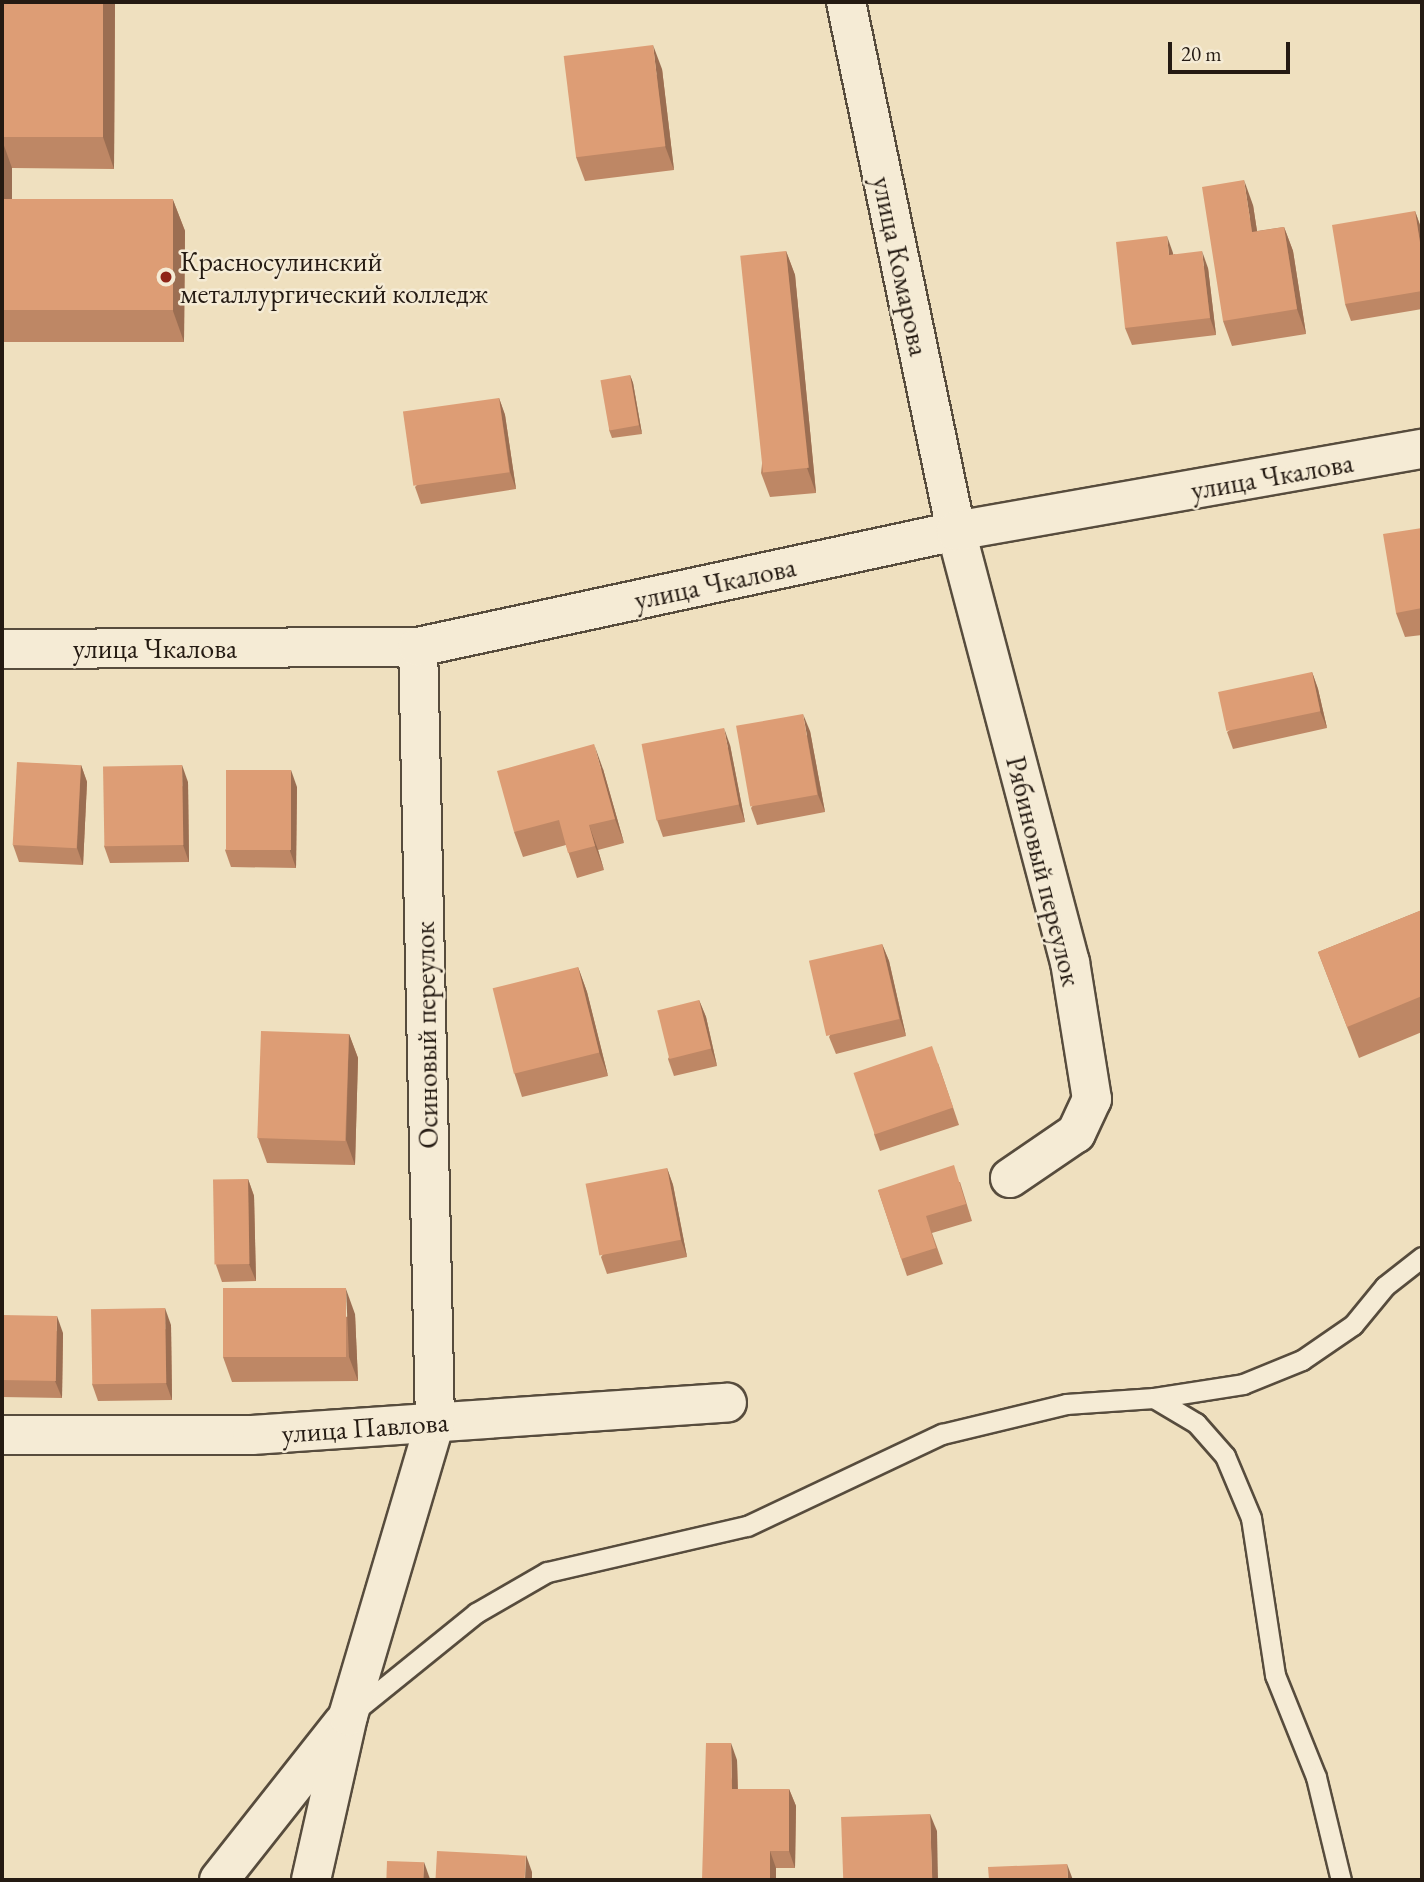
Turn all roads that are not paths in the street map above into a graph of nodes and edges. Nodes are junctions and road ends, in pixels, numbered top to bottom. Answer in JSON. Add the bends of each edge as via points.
{"nodes":[{"id":1,"x":846,"y":2,"type":"edge"},
{"id":2,"x":1422,"y":449,"type":"edge"},
{"id":3,"x":956,"y":531,"type":"junction"},
{"id":4,"x":418,"y":647,"type":"junction"},
{"id":5,"x":2,"y":649,"type":"edge"},
{"id":6,"x":1010,"y":1178,"type":"dead end"},
{"id":7,"x":1422,"y":1256,"type":"edge"},
{"id":8,"x":1154,"y":1398,"type":"junction"},
{"id":9,"x":727,"y":1403,"type":"dead end"},
{"id":10,"x":435,"y":1423,"type":"junction"},
{"id":11,"x":2,"y":1434,"type":"edge"},
{"id":12,"x":348,"y":1716,"type":"junction"},
{"id":13,"x":219,"y":1880,"type":"edge"},
{"id":14,"x":311,"y":1880,"type":"edge"},
{"id":15,"x":1341,"y":1880,"type":"edge"}],
"edges":[{"from":1,"to":3,"type":"street","name":"улица Комарова"},
{"from":2,"to":3,"type":"street","name":"улица Чкалова"},
{"from":3,"to":4,"type":"street","name":"улица Чкалова"},
{"from":3,"to":6,"type":"street","name":"Рябиновый переулок","via":[[1070,962],[1092,1099],[1076,1133]]},
{"from":4,"to":5,"type":"street","name":"улица Чкалова"},
{"from":4,"to":10,"type":"street","name":"Осиновый переулок"},
{"from":7,"to":8,"type":"lane","via":[[1385,1286],[1353,1325],[1302,1360],[1243,1384]]},
{"from":8,"to":12,"type":"lane","via":[[1066,1404],[942,1434],[747,1526],[547,1572],[476,1613]]},
{"from":8,"to":15,"type":"lane","via":[[1196,1423],[1225,1456],[1251,1518],[1275,1675],[1316,1777]]},
{"from":9,"to":10,"type":"street","name":"улица Павлова"},
{"from":10,"to":11,"type":"street","name":"улица Павлова","via":[[252,1435]]},
{"from":10,"to":12,"type":"street","name":"Осиновый переулок"},
{"from":12,"to":13,"type":"street"},
{"from":12,"to":14,"type":"street","name":"Осиновый переулок"}]}
